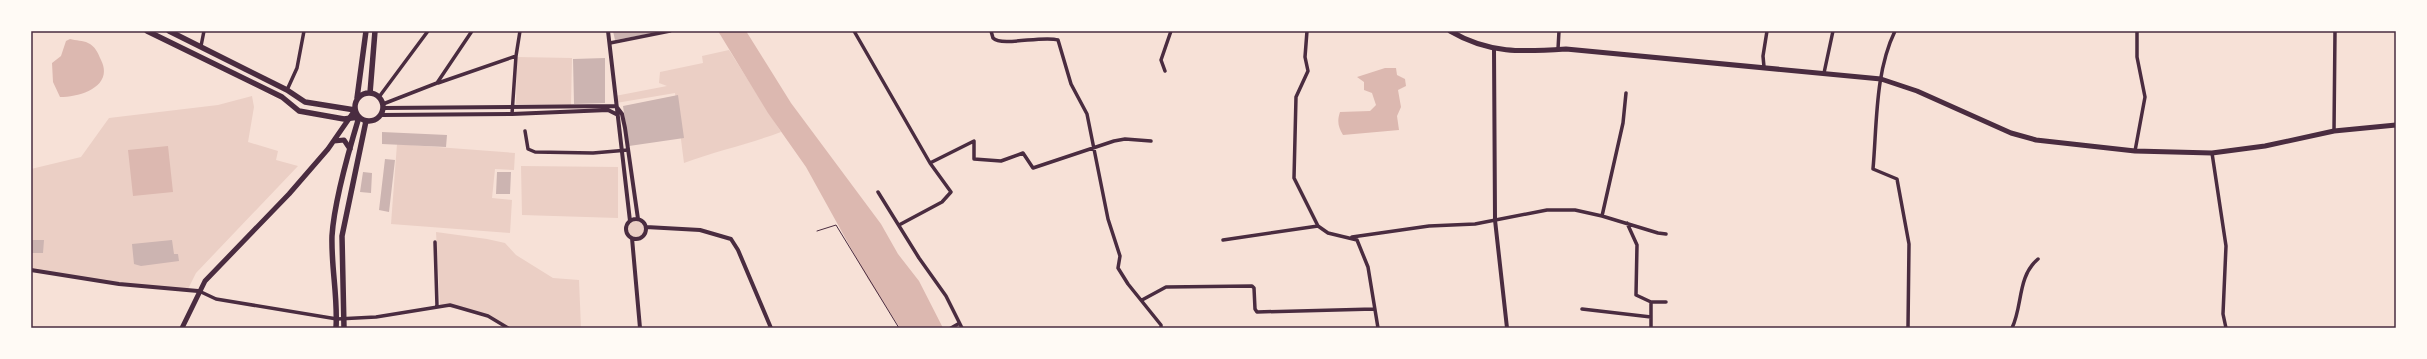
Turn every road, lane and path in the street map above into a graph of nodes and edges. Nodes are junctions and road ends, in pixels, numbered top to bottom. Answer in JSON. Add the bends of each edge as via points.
{"nodes":[{"id":1,"x":147,"y":31,"type":"edge"},
{"id":2,"x":169,"y":31,"type":"edge"},
{"id":3,"x":204,"y":31,"type":"edge"},
{"id":4,"x":304,"y":31,"type":"edge"},
{"id":5,"x":366,"y":31,"type":"edge"},
{"id":6,"x":376,"y":31,"type":"edge"},
{"id":7,"x":428,"y":31,"type":"edge"},
{"id":8,"x":472,"y":31,"type":"edge"},
{"id":9,"x":520,"y":31,"type":"edge"},
{"id":10,"x":608,"y":31,"type":"edge"},
{"id":11,"x":670,"y":31,"type":"edge"},
{"id":12,"x":854,"y":31,"type":"edge"},
{"id":13,"x":991,"y":31,"type":"edge"},
{"id":14,"x":1171,"y":31,"type":"edge"},
{"id":15,"x":1307,"y":31,"type":"edge"},
{"id":16,"x":1450,"y":31,"type":"edge"},
{"id":17,"x":1559,"y":31,"type":"edge"},
{"id":18,"x":1767,"y":31,"type":"edge"},
{"id":19,"x":1833,"y":31,"type":"edge"},
{"id":20,"x":1894,"y":31,"type":"edge"},
{"id":21,"x":2137,"y":31,"type":"edge"},
{"id":22,"x":2335,"y":31,"type":"edge"},
{"id":23,"x":610,"y":43,"type":"junction"},
{"id":24,"x":201,"y":46,"type":"junction"},
{"id":25,"x":1494,"y":49,"type":"junction"},
{"id":26,"x":1558,"y":50,"type":"junction"},
{"id":27,"x":516,"y":56,"type":"junction"},
{"id":28,"x":226,"y":59,"type":"junction"},
{"id":29,"x":1764,"y":67,"type":"junction"},
{"id":30,"x":222,"y":68,"type":"junction"},
{"id":31,"x":1165,"y":71,"type":"dead end"},
{"id":32,"x":1824,"y":73,"type":"junction"},
{"id":33,"x":1881,"y":79,"type":"junction"},
{"id":34,"x":271,"y":82,"type":"junction"},
{"id":35,"x":437,"y":84,"type":"junction"},
{"id":36,"x":267,"y":90,"type":"junction"},
{"id":37,"x":287,"y":90,"type":"junction"},
{"id":38,"x":370,"y":92,"type":"junction"},
{"id":39,"x":1626,"y":93,"type":"dead end"},
{"id":40,"x":379,"y":97,"type":"junction"},
{"id":41,"x":357,"y":98,"type":"junction"},
{"id":42,"x":383,"y":106,"type":"junction"},
{"id":43,"x":616,"y":106,"type":"junction"},
{"id":44,"x":512,"y":108,"type":"junction"},
{"id":45,"x":355,"y":110,"type":"junction"},
{"id":46,"x":512,"y":114,"type":"junction"},
{"id":47,"x":616,"y":114,"type":"junction"},
{"id":48,"x":381,"y":115,"type":"junction"},
{"id":49,"x":359,"y":117,"type":"junction"},
{"id":50,"x":349,"y":119,"type":"junction"},
{"id":51,"x":366,"y":121,"type":"junction"},
{"id":52,"x":2396,"y":125,"type":"edge"},
{"id":53,"x":525,"y":131,"type":"dead end"},
{"id":54,"x":2334,"y":131,"type":"junction"},
{"id":55,"x":334,"y":141,"type":"junction"},
{"id":56,"x":1150,"y":141,"type":"dead end"},
{"id":57,"x":1094,"y":148,"type":"junction"},
{"id":58,"x":350,"y":150,"type":"junction"},
{"id":59,"x":628,"y":150,"type":"junction"},
{"id":60,"x":2135,"y":150,"type":"junction"},
{"id":61,"x":623,"y":151,"type":"junction"},
{"id":62,"x":2212,"y":153,"type":"junction"},
{"id":63,"x":930,"y":163,"type":"junction"},
{"id":64,"x":878,"y":192,"type":"dead end"},
{"id":65,"x":1602,"y":216,"type":"junction"},
{"id":66,"x":638,"y":219,"type":"junction"},
{"id":67,"x":1495,"y":220,"type":"junction"},
{"id":68,"x":630,"y":221,"type":"junction"},
{"id":69,"x":1627,"y":223,"type":"junction"},
{"id":70,"x":900,"y":225,"type":"junction"},
{"id":71,"x":1318,"y":226,"type":"junction"},
{"id":72,"x":646,"y":227,"type":"junction"},
{"id":73,"x":817,"y":231,"type":"dead end"},
{"id":74,"x":1666,"y":234,"type":"dead end"},
{"id":75,"x":632,"y":238,"type":"junction"},
{"id":76,"x":1352,"y":238,"type":"junction"},
{"id":77,"x":1223,"y":240,"type":"dead end"},
{"id":78,"x":435,"y":242,"type":"dead end"},
{"id":79,"x":2038,"y":259,"type":"dead end"},
{"id":80,"x":31,"y":270,"type":"edge"},
{"id":81,"x":198,"y":291,"type":"junction"},
{"id":82,"x":1142,"y":300,"type":"junction"},
{"id":83,"x":1651,"y":302,"type":"junction"},
{"id":84,"x":1666,"y":302,"type":"dead end"},
{"id":85,"x":438,"y":306,"type":"junction"},
{"id":86,"x":1374,"y":309,"type":"junction"},
{"id":87,"x":1582,"y":309,"type":"dead end"},
{"id":88,"x":344,"y":318,"type":"junction"},
{"id":89,"x":1651,"y":318,"type":"junction"},
{"id":90,"x":337,"y":319,"type":"junction"},
{"id":91,"x":958,"y":324,"type":"junction"},
{"id":92,"x":182,"y":328,"type":"edge"},
{"id":93,"x":336,"y":328,"type":"edge"},
{"id":94,"x":344,"y":328,"type":"edge"},
{"id":95,"x":508,"y":328,"type":"edge"},
{"id":96,"x":640,"y":328,"type":"edge"},
{"id":97,"x":771,"y":328,"type":"edge"},
{"id":98,"x":898,"y":328,"type":"edge"},
{"id":99,"x":951,"y":328,"type":"edge"},
{"id":100,"x":962,"y":328,"type":"edge"},
{"id":101,"x":1161,"y":328,"type":"edge"},
{"id":102,"x":1378,"y":328,"type":"edge"},
{"id":103,"x":1507,"y":328,"type":"edge"},
{"id":104,"x":1651,"y":328,"type":"edge"},
{"id":105,"x":1908,"y":328,"type":"edge"},
{"id":106,"x":2012,"y":328,"type":"edge"},
{"id":107,"x":2226,"y":328,"type":"edge"}],
"edges":[{"from":1,"to":30,"type":"highway"},
{"from":2,"to":24,"type":"highway"},
{"from":3,"to":24,"type":"street"},
{"from":4,"to":37,"type":"street","via":[[297,68]]},
{"from":5,"to":41,"type":"highway"},
{"from":6,"to":38,"type":"highway"},
{"from":7,"to":40,"type":"street"},
{"from":8,"to":35,"type":"street"},
{"from":9,"to":27,"type":"street"},
{"from":10,"to":23,"type":"street"},
{"from":11,"to":23,"type":"street"},
{"from":12,"to":63,"type":"street"},
{"from":13,"to":57,"type":"street","via":[[993,38],[999,41],[1058,40],[1071,84],[1087,114]]},
{"from":14,"to":31,"type":"street","via":[[1161,60]]},
{"from":15,"to":71,"type":"street","via":[[1308,71],[1296,97],[1294,178]]},
{"from":16,"to":25,"type":"main road"},
{"from":17,"to":26,"type":"street"},
{"from":18,"to":29,"type":"street"},
{"from":19,"to":32,"type":"street"},
{"from":20,"to":33,"type":"street"},
{"from":21,"to":60,"type":"street","via":[[2136,57],[2145,97]]},
{"from":22,"to":54,"type":"street"},
{"from":23,"to":43,"type":"street"},
{"from":24,"to":28,"type":"highway"},
{"from":25,"to":26,"type":"main road","via":[[1518,52]]},
{"from":25,"to":67,"type":"street"},
{"from":26,"to":29,"type":"main road"},
{"from":27,"to":35,"type":"street"},
{"from":27,"to":44,"type":"street"},
{"from":28,"to":30,"type":"highway"},
{"from":28,"to":34,"type":"highway"},
{"from":29,"to":32,"type":"main road"},
{"from":30,"to":36,"type":"highway"},
{"from":32,"to":33,"type":"main road"},
{"from":33,"to":60,"type":"main road","via":[[1917,91],[2011,133],[2036,140]]},
{"from":33,"to":105,"type":"street","via":[[1873,169],[1897,179],[1909,244]]},
{"from":34,"to":36,"type":"highway"},
{"from":34,"to":37,"type":"highway"},
{"from":35,"to":42,"type":"street"},
{"from":36,"to":50,"type":"highway","via":[[282,97],[299,111]]},
{"from":37,"to":45,"type":"highway","via":[[305,102]]},
{"from":38,"to":40,"type":"highway"},
{"from":38,"to":41,"type":"highway"},
{"from":39,"to":65,"type":"street","via":[[1622,131]]},
{"from":40,"to":42,"type":"highway"},
{"from":41,"to":45,"type":"highway"},
{"from":42,"to":44,"type":"street"},
{"from":42,"to":48,"type":"highway"},
{"from":43,"to":44,"type":"street"},
{"from":43,"to":47,"type":"street"},
{"from":43,"to":59,"type":"street","via":[[622,114]]},
{"from":44,"to":46,"type":"street"},
{"from":45,"to":49,"type":"highway"},
{"from":45,"to":50,"type":"main road"},
{"from":46,"to":47,"type":"street","via":[[608,110]]},
{"from":46,"to":48,"type":"street"},
{"from":47,"to":61,"type":"street"},
{"from":48,"to":51,"type":"highway","via":[[374,120]]},
{"from":49,"to":50,"type":"highway"},
{"from":49,"to":51,"type":"highway"},
{"from":49,"to":58,"type":"highway"},
{"from":50,"to":55,"type":"main road"},
{"from":51,"to":88,"type":"highway","via":[[342,236]]},
{"from":52,"to":54,"type":"main road"},
{"from":53,"to":61,"type":"street","via":[[528,149],[535,152],[593,154]]},
{"from":54,"to":62,"type":"main road","via":[[2265,146]]},
{"from":55,"to":58,"type":"main road","via":[[344,140]]},
{"from":55,"to":81,"type":"main road","via":[[289,194]]},
{"from":56,"to":57,"type":"street","via":[[1125,139]]},
{"from":57,"to":63,"type":"street","via":[[1033,168],[1023,153],[1001,161],[974,158],[974,141]]},
{"from":57,"to":82,"type":"street","via":[[1108,219],[1120,256],[1118,268]]},
{"from":58,"to":90,"type":"highway","via":[[332,235]]},
{"from":59,"to":61,"type":"street"},
{"from":59,"to":66,"type":"street"},
{"from":60,"to":62,"type":"main road"},
{"from":61,"to":68,"type":"street"},
{"from":62,"to":107,"type":"street","via":[[2226,246],[2223,314]]},
{"from":63,"to":70,"type":"street","via":[[951,194],[942,202]]},
{"from":64,"to":70,"type":"street"},
{"from":65,"to":67,"type":"street","via":[[1575,210],[1547,210]]},
{"from":65,"to":69,"type":"street"},
{"from":66,"to":68,"type":"street"},
{"from":66,"to":72,"type":"street"},
{"from":67,"to":76,"type":"street","via":[[1475,224],[1429,226]]},
{"from":67,"to":103,"type":"street"},
{"from":68,"to":75,"type":"street","via":[[626,229]]},
{"from":69,"to":74,"type":"street"},
{"from":69,"to":83,"type":"street","via":[[1637,245],[1636,295]]},
{"from":70,"to":91,"type":"street","via":[[946,296]]},
{"from":71,"to":76,"type":"street","via":[[1328,233]]},
{"from":71,"to":77,"type":"street"},
{"from":72,"to":75,"type":"street","via":[[641,238]]},
{"from":72,"to":97,"type":"street","via":[[700,230],[731,239]]},
{"from":73,"to":98,"type":"path","via":[[836,225]]},
{"from":75,"to":96,"type":"street"},
{"from":76,"to":86,"type":"street","via":[[1357,240],[1368,267]]},
{"from":78,"to":85,"type":"street"},
{"from":79,"to":106,"type":"street","via":[[2029,267],[2023,282],[2021,301]]},
{"from":80,"to":81,"type":"street","via":[[119,284]]},
{"from":81,"to":90,"type":"street","via":[[216,299]]},
{"from":81,"to":92,"type":"main road"},
{"from":82,"to":86,"type":"street","via":[[1166,287],[1252,286],[1257,312]]},
{"from":82,"to":101,"type":"street"},
{"from":83,"to":84,"type":"street"},
{"from":83,"to":89,"type":"street"},
{"from":85,"to":88,"type":"street","via":[[376,317]]},
{"from":85,"to":95,"type":"street","via":[[450,305],[473,310]]},
{"from":86,"to":102,"type":"street"},
{"from":87,"to":89,"type":"street"},
{"from":88,"to":90,"type":"street"},
{"from":88,"to":94,"type":"highway"},
{"from":89,"to":104,"type":"street"},
{"from":90,"to":93,"type":"highway"},
{"from":91,"to":99,"type":"street"},
{"from":91,"to":100,"type":"street"}]}
